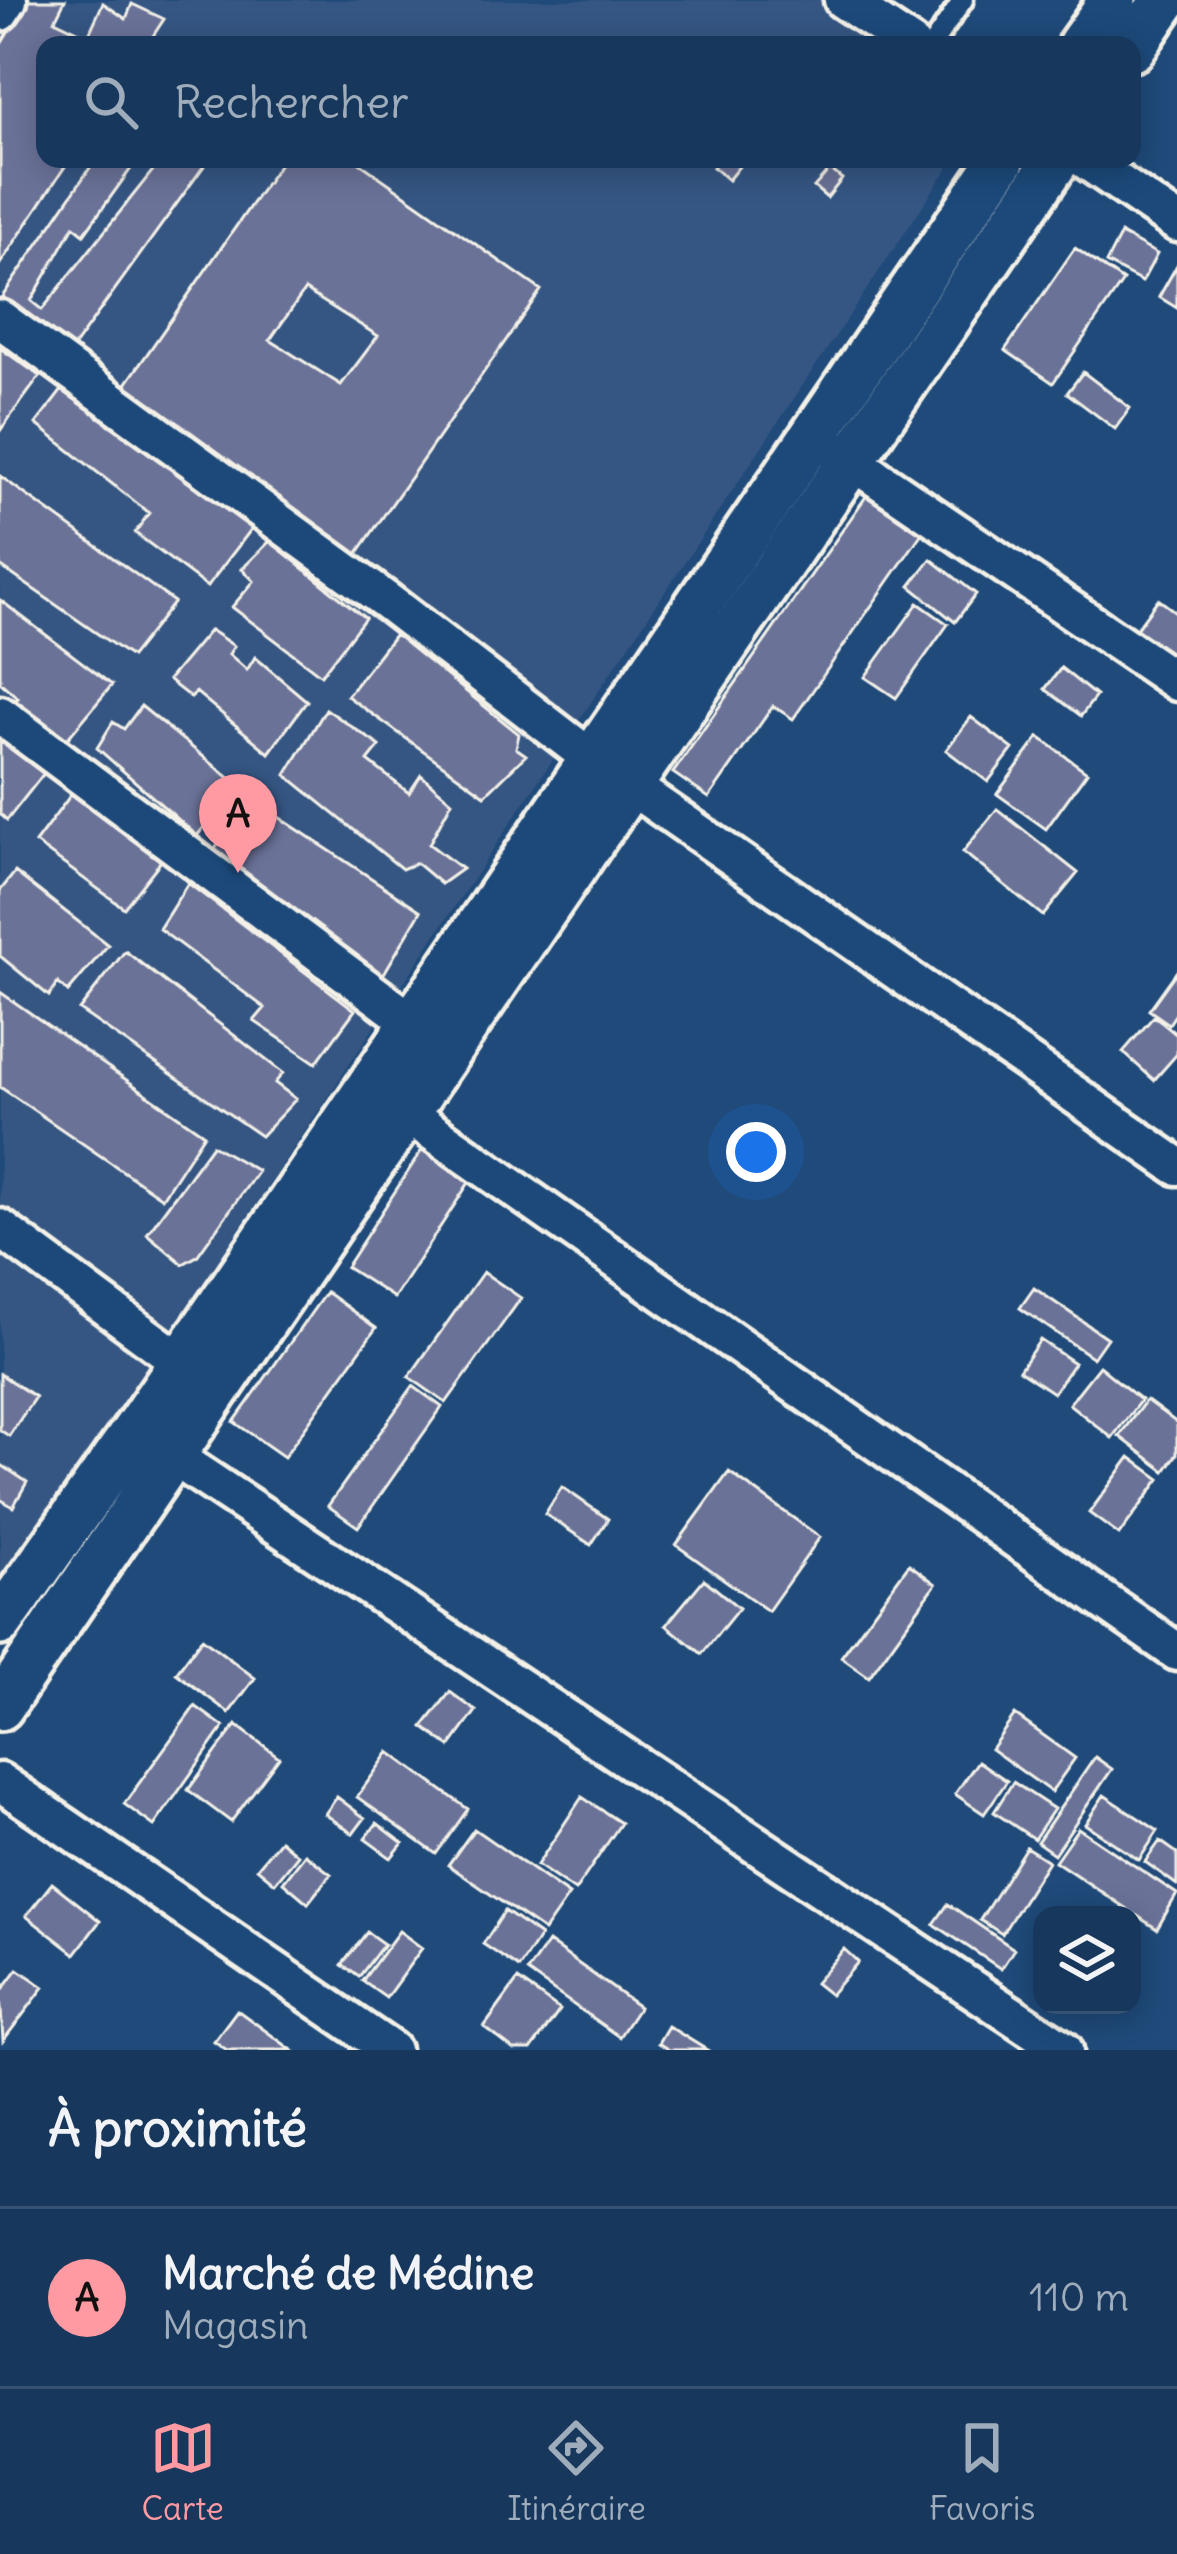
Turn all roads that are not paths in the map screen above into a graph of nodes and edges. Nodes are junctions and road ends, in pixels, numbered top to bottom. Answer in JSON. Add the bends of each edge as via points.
{"nodes":[{"id":1,"x":8,"y":0,"type":"edge"},
{"id":2,"x":843,"y":0,"type":"edge"},
{"id":3,"x":963,"y":0,"type":"edge"},
{"id":4,"x":1112,"y":0,"type":"edge"},
{"id":5,"x":1165,"y":0,"type":"edge"},
{"id":6,"x":0,"y":12,"type":"edge"},
{"id":7,"x":897,"y":36,"type":"edge"},
{"id":8,"x":938,"y":36,"type":"edge"},
{"id":9,"x":1087,"y":36,"type":"edge"},
{"id":10,"x":1140,"y":36,"type":"edge"},
{"id":11,"x":996,"y":168,"type":"edge"},
{"id":12,"x":1051,"y":168,"type":"edge"},
{"id":13,"x":1097,"y":168,"type":"edge"},
{"id":14,"x":1177,"y":223,"type":"edge"},
{"id":15,"x":0,"y":319,"type":"edge"},
{"id":16,"x":813,"y":435,"type":"junction"},
{"id":17,"x":851,"y":460,"type":"junction"},
{"id":18,"x":1177,"y":682,"type":"edge"},
{"id":19,"x":0,"y":715,"type":"edge"},
{"id":20,"x":592,"y":760,"type":"junction"},
{"id":21,"x":631,"y":784,"type":"junction"},
{"id":22,"x":413,"y":1022,"type":"junction"},
{"id":23,"x":387,"y":1099,"type":"junction"},
{"id":24,"x":1177,"y":1166,"type":"edge"},
{"id":25,"x":0,"y":1228,"type":"edge"},
{"id":26,"x":181,"y":1362,"type":"junction"},
{"id":27,"x":135,"y":1431,"type":"junction"},
{"id":28,"x":173,"y":1456,"type":"junction"},
{"id":29,"x":7,"y":1600,"type":"edge"},
{"id":30,"x":1177,"y":1652,"type":"edge"},
{"id":31,"x":0,"y":1707,"type":"edge"},
{"id":32,"x":0,"y":1782,"type":"edge"},
{"id":33,"x":391,"y":2050,"type":"edge"},
{"id":34,"x":1064,"y":2050,"type":"edge"}],
"edges":[{"from":1,"to":6,"type":"street"},
{"from":2,"to":7,"type":"street"},
{"from":3,"to":8,"type":"lane"},
{"from":4,"to":9,"type":"street"},
{"from":5,"to":10,"type":"street"},
{"from":11,"to":16,"type":"street"},
{"from":12,"to":17,"type":"street"},
{"from":13,"to":14,"type":"street"},
{"from":15,"to":20,"type":"street"},
{"from":16,"to":17,"type":"street"},
{"from":16,"to":20,"type":"street"},
{"from":17,"to":18,"type":"street"},
{"from":17,"to":21,"type":"street"},
{"from":19,"to":22,"type":"street"},
{"from":20,"to":21,"type":"street"},
{"from":20,"to":22,"type":"street"},
{"from":21,"to":23,"type":"street"},
{"from":21,"to":24,"type":"street"},
{"from":22,"to":23,"type":"street"},
{"from":23,"to":26,"type":"street"},
{"from":23,"to":28,"type":"street"},
{"from":23,"to":30,"type":"street"},
{"from":25,"to":26,"type":"street"},
{"from":26,"to":27,"type":"street"},
{"from":27,"to":28,"type":"street"},
{"from":27,"to":29,"type":"street"},
{"from":28,"to":31,"type":"street"},
{"from":28,"to":34,"type":"street"},
{"from":32,"to":33,"type":"street"}]}
